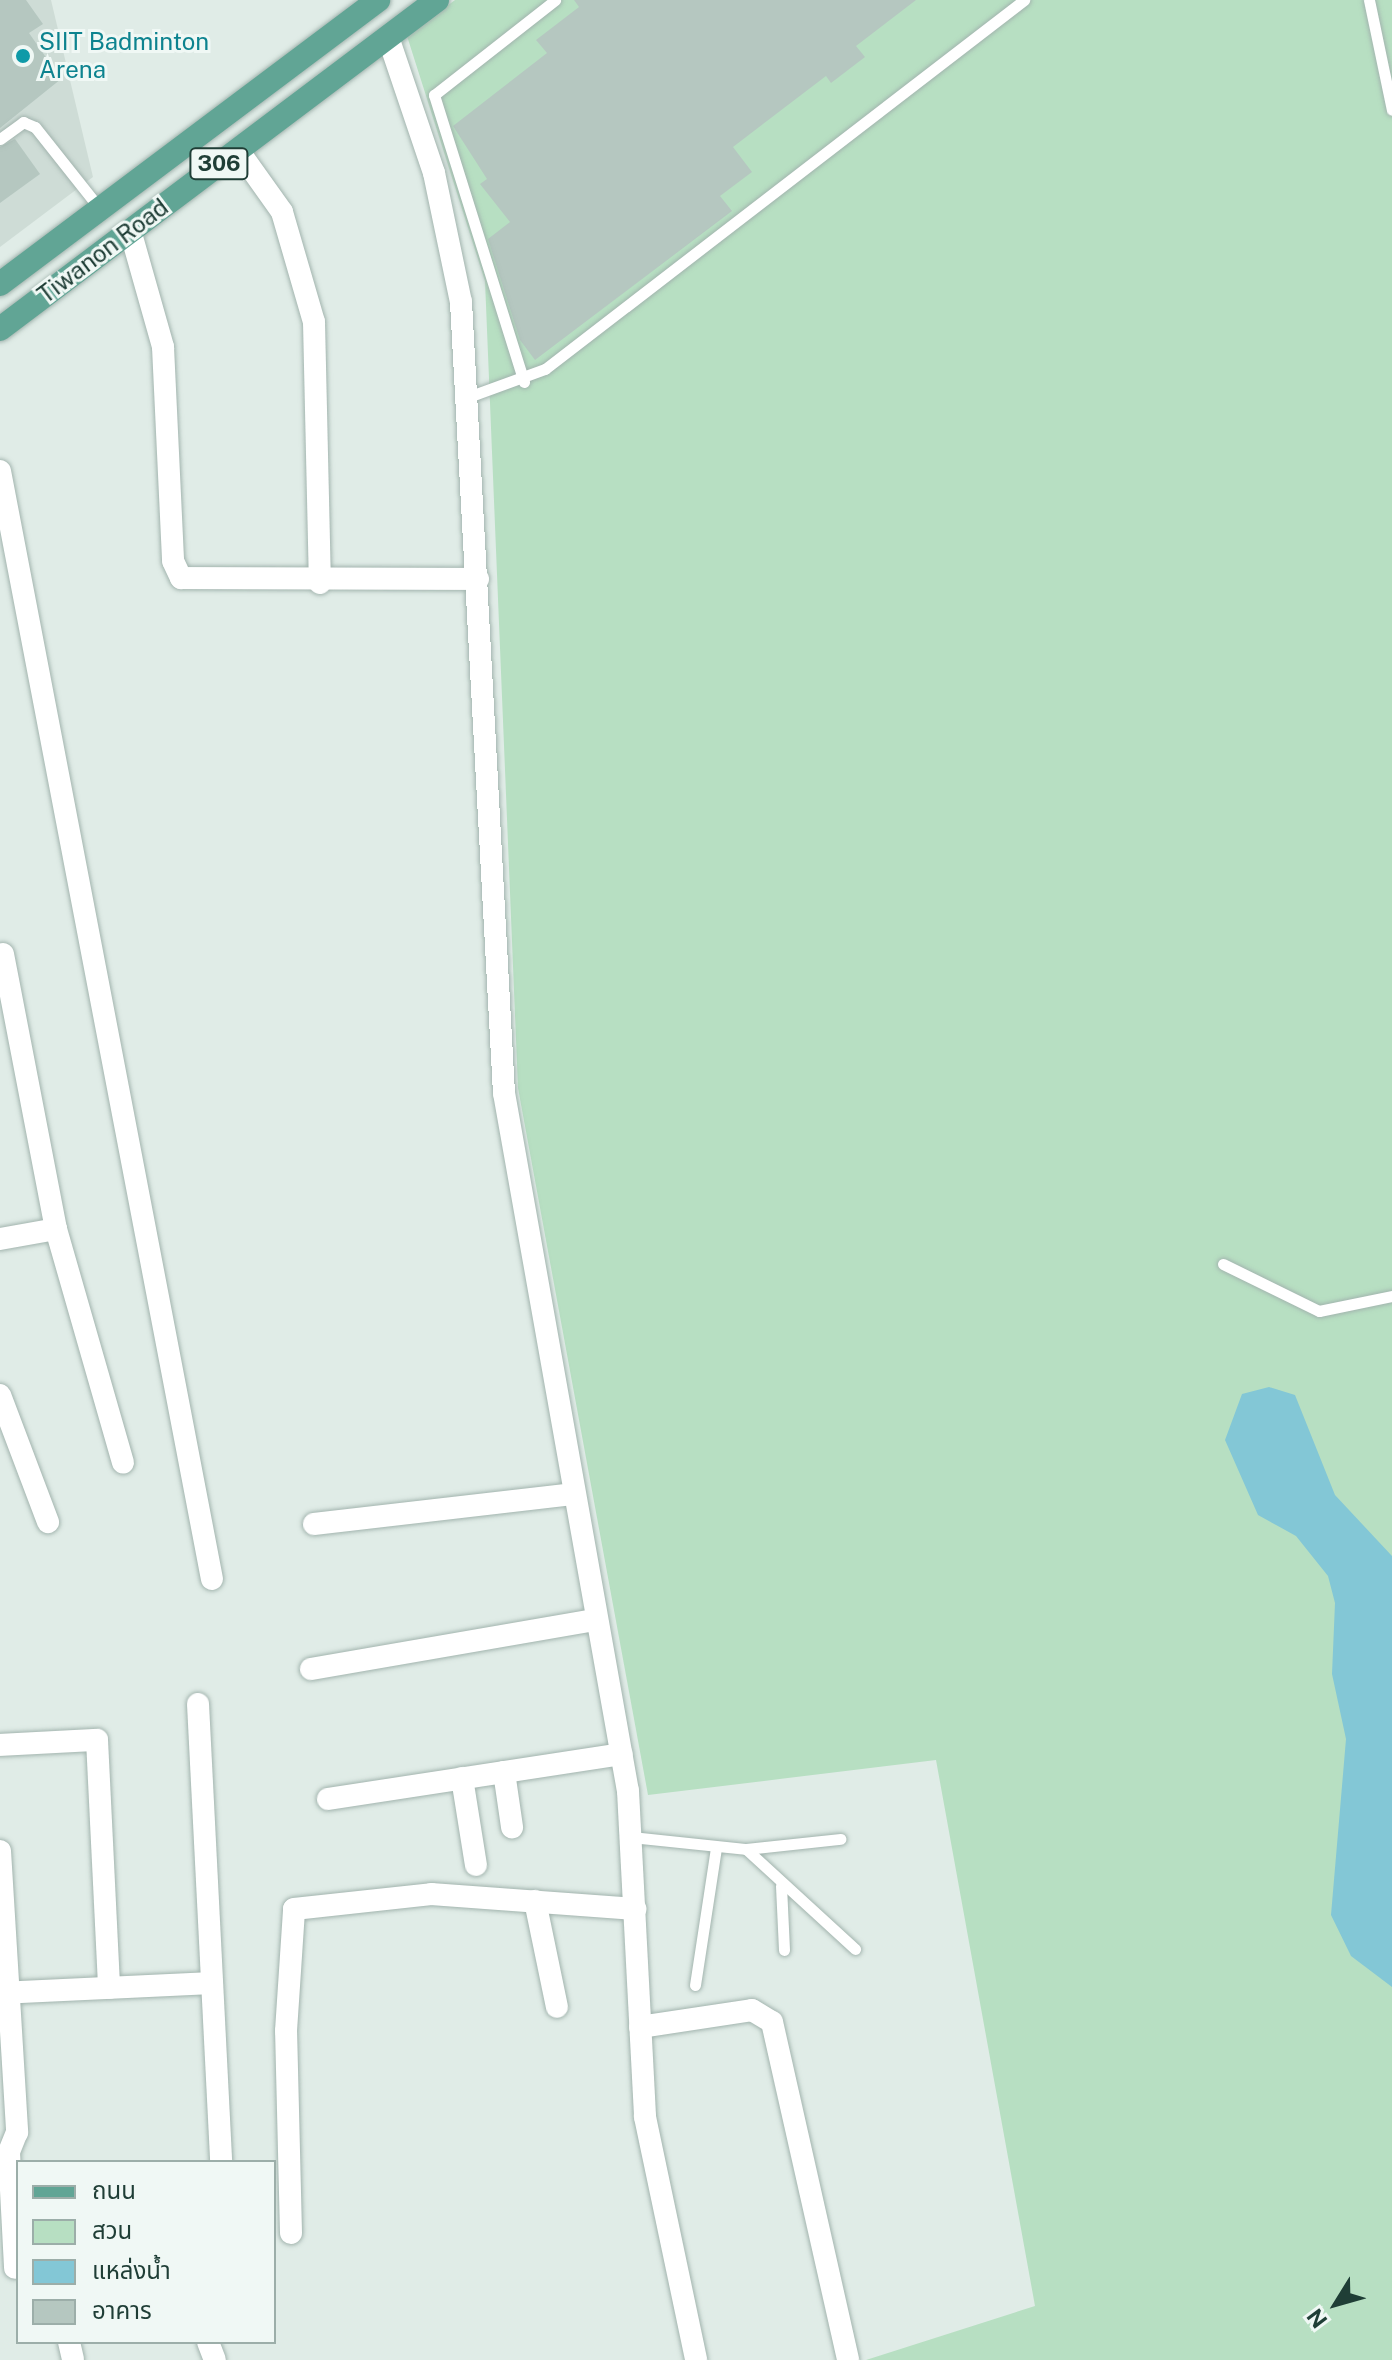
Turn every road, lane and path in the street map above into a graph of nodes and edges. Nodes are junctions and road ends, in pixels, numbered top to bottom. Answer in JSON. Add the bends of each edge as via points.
{"nodes":[{"id":1,"x":378,"y":0,"type":"edge"},
{"id":2,"x":437,"y":0,"type":"edge"},
{"id":3,"x":555,"y":0,"type":"edge"},
{"id":4,"x":1024,"y":0,"type":"edge"},
{"id":5,"x":1369,"y":0,"type":"edge"},
{"id":6,"x":388,"y":37,"type":"junction"},
{"id":7,"x":1392,"y":110,"type":"edge"},
{"id":8,"x":0,"y":139,"type":"edge"},
{"id":9,"x":238,"y":150,"type":"junction"},
{"id":10,"x":101,"y":209,"type":"junction"},
{"id":11,"x":130,"y":230,"type":"junction"},
{"id":12,"x":0,"y":284,"type":"edge"},
{"id":13,"x":0,"y":329,"type":"edge"},
{"id":14,"x":524,"y":382,"type":"junction"},
{"id":15,"x":468,"y":397,"type":"junction"},
{"id":16,"x":0,"y":471,"type":"edge"},
{"id":17,"x":478,"y":579,"type":"junction"},
{"id":18,"x":320,"y":583,"type":"junction"},
{"id":19,"x":3,"y":954,"type":"dead end"},
{"id":20,"x":56,"y":1229,"type":"junction"},
{"id":21,"x":0,"y":1239,"type":"edge"},
{"id":22,"x":1223,"y":1264,"type":"dead end"},
{"id":23,"x":1392,"y":1296,"type":"edge"},
{"id":24,"x":0,"y":1395,"type":"edge"},
{"id":25,"x":123,"y":1463,"type":"dead end"},
{"id":26,"x":572,"y":1494,"type":"junction"},
{"id":27,"x":48,"y":1522,"type":"dead end"},
{"id":28,"x":314,"y":1524,"type":"dead end"},
{"id":29,"x":212,"y":1579,"type":"dead end"},
{"id":30,"x":596,"y":1620,"type":"junction"},
{"id":31,"x":311,"y":1669,"type":"dead end"},
{"id":32,"x":198,"y":1704,"type":"dead end"},
{"id":33,"x":0,"y":1745,"type":"edge"},
{"id":34,"x":622,"y":1754,"type":"junction"},
{"id":35,"x":504,"y":1772,"type":"junction"},
{"id":36,"x":462,"y":1778,"type":"junction"},
{"id":37,"x":328,"y":1799,"type":"dead end"},
{"id":38,"x":512,"y":1827,"type":"dead end"},
{"id":39,"x":632,"y":1837,"type":"junction"},
{"id":40,"x":840,"y":1839,"type":"dead end"},
{"id":41,"x":716,"y":1847,"type":"junction"},
{"id":42,"x":746,"y":1849,"type":"junction"},
{"id":43,"x":0,"y":1851,"type":"edge"},
{"id":44,"x":476,"y":1865,"type":"dead end"},
{"id":45,"x":781,"y":1886,"type":"junction"},
{"id":46,"x":535,"y":1901,"type":"junction"},
{"id":47,"x":635,"y":1909,"type":"junction"},
{"id":48,"x":855,"y":1949,"type":"dead end"},
{"id":49,"x":784,"y":1950,"type":"dead end"},
{"id":50,"x":212,"y":1983,"type":"junction"},
{"id":51,"x":695,"y":1985,"type":"dead end"},
{"id":52,"x":109,"y":1988,"type":"junction"},
{"id":53,"x":4,"y":1993,"type":"edge"},
{"id":54,"x":557,"y":2007,"type":"dead end"},
{"id":55,"x":640,"y":2027,"type":"junction"},
{"id":56,"x":221,"y":2160,"type":"edge"},
{"id":57,"x":291,"y":2233,"type":"dead end"},
{"id":58,"x":15,"y":2268,"type":"dead end"},
{"id":59,"x":696,"y":2360,"type":"edge"},
{"id":60,"x":848,"y":2360,"type":"edge"}],
"edges":[{"from":1,"to":10,"type":"main road","name":"Tiwanon Road","number":"306"},
{"from":2,"to":6,"type":"main road","name":"Tiwanon Road","number":"306"},
{"from":3,"to":14,"type":"lane","via":[[434,95]]},
{"from":4,"to":14,"type":"lane"},
{"from":5,"to":7,"type":"lane"},
{"from":6,"to":9,"type":"main road","name":"Tiwanon Road","number":"306"},
{"from":6,"to":15,"type":"street","via":[[448,224]]},
{"from":8,"to":10,"type":"lane","via":[[23,122],[35,127]]},
{"from":9,"to":11,"type":"main road","name":"Tiwanon Road","number":"306"},
{"from":9,"to":18,"type":"street","via":[[282,212],[314,322]]},
{"from":10,"to":12,"type":"main road","name":"Tiwanon Road","number":"306"},
{"from":11,"to":13,"type":"main road","name":"Tiwanon Road","number":"306"},
{"from":11,"to":18,"type":"street","via":[[163,347],[175,570],[190,583]]},
{"from":14,"to":15,"type":"lane"},
{"from":15,"to":17,"type":"street"},
{"from":16,"to":29,"type":"street"},
{"from":17,"to":18,"type":"street"},
{"from":17,"to":26,"type":"street","via":[[504,1093]]},
{"from":19,"to":20,"type":"street"},
{"from":20,"to":21,"type":"street"},
{"from":20,"to":25,"type":"street"},
{"from":22,"to":23,"type":"lane","via":[[1319,1311]]},
{"from":24,"to":27,"type":"street"},
{"from":26,"to":28,"type":"street"},
{"from":26,"to":30,"type":"street"},
{"from":30,"to":31,"type":"street"},
{"from":30,"to":34,"type":"street"},
{"from":32,"to":50,"type":"street"},
{"from":33,"to":52,"type":"street","via":[[97,1740]]},
{"from":34,"to":35,"type":"street"},
{"from":34,"to":39,"type":"street"},
{"from":35,"to":36,"type":"street"},
{"from":35,"to":38,"type":"street"},
{"from":36,"to":37,"type":"street"},
{"from":36,"to":44,"type":"street"},
{"from":39,"to":41,"type":"lane"},
{"from":39,"to":47,"type":"street"},
{"from":40,"to":42,"type":"lane"},
{"from":41,"to":42,"type":"lane"},
{"from":41,"to":51,"type":"lane"},
{"from":42,"to":45,"type":"lane"},
{"from":43,"to":53,"type":"street"},
{"from":45,"to":48,"type":"lane"},
{"from":45,"to":49,"type":"lane"},
{"from":46,"to":47,"type":"street"},
{"from":46,"to":54,"type":"street"},
{"from":46,"to":57,"type":"street","via":[[431,1894],[294,1909],[286,2031]]},
{"from":47,"to":55,"type":"street"},
{"from":50,"to":52,"type":"street"},
{"from":50,"to":56,"type":"street"},
{"from":52,"to":53,"type":"street"},
{"from":53,"to":58,"type":"street"},
{"from":55,"to":59,"type":"street","via":[[645,2117]]},
{"from":55,"to":60,"type":"street","via":[[752,2010],[772,2022]]}]}
